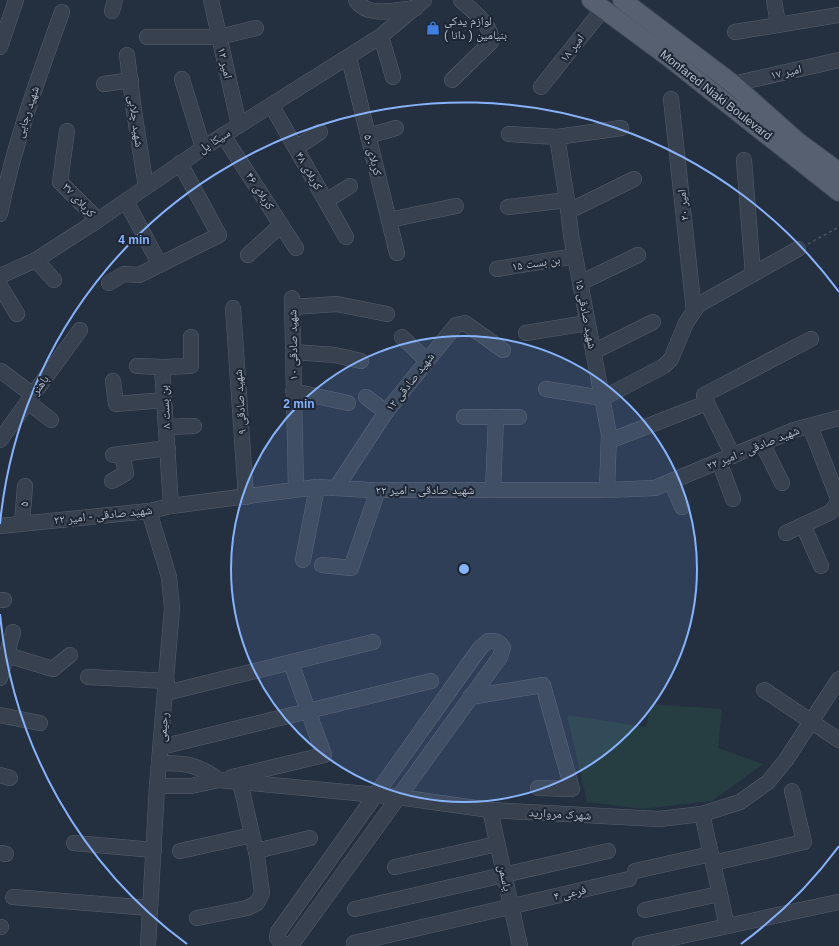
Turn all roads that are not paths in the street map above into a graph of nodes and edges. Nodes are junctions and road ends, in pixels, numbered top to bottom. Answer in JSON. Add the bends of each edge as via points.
{"nodes":[{"id":1,"x":16,"y":0,"type":"edge"},
{"id":2,"x":211,"y":0,"type":"edge"},
{"id":3,"x":356,"y":0,"type":"edge"},
{"id":4,"x":461,"y":0,"type":"edge"},
{"id":5,"x":622,"y":0,"type":"edge"},
{"id":6,"x":774,"y":0,"type":"edge"},
{"id":7,"x":420,"y":4,"type":"edge"},
{"id":8,"x":597,"y":4,"type":"edge"},
{"id":9,"x":62,"y":12,"type":"dead end"},
{"id":10,"x":839,"y":14,"type":"edge"},
{"id":11,"x":778,"y":24,"type":"junction"},
{"id":12,"x":4,"y":26,"type":"edge"},
{"id":13,"x":256,"y":28,"type":"dead end"},
{"id":14,"x":735,"y":32,"type":"dead end"},
{"id":15,"x":381,"y":36,"type":"junction"},
{"id":16,"x":147,"y":37,"type":"dead end"},
{"id":17,"x":219,"y":37,"type":"junction"},
{"id":18,"x":678,"y":40,"type":"junction"},
{"id":19,"x":0,"y":47,"type":"edge"},
{"id":20,"x":127,"y":55,"type":"dead end"},
{"id":21,"x":667,"y":56,"type":"junction"},
{"id":22,"x":348,"y":58,"type":"junction"},
{"id":23,"x":839,"y":60,"type":"edge"},
{"id":24,"x":393,"y":77,"type":"dead end"},
{"id":25,"x":182,"y":78,"type":"dead end"},
{"id":26,"x":131,"y":80,"type":"junction"},
{"id":27,"x":452,"y":80,"type":"dead end"},
{"id":28,"x":104,"y":84,"type":"dead end"},
{"id":29,"x":734,"y":84,"type":"junction"},
{"id":30,"x":541,"y":87,"type":"dead end"},
{"id":31,"x":671,"y":99,"type":"dead end"},
{"id":32,"x":272,"y":106,"type":"junction"},
{"id":33,"x":239,"y":125,"type":"junction"},
{"id":34,"x":396,"y":128,"type":"dead end"},
{"id":35,"x":621,"y":128,"type":"dead end"},
{"id":36,"x":67,"y":131,"type":"dead end"},
{"id":37,"x":320,"y":132,"type":"dead end"},
{"id":38,"x":509,"y":134,"type":"dead end"},
{"id":39,"x":223,"y":135,"type":"junction"},
{"id":40,"x":368,"y":136,"type":"junction"},
{"id":41,"x":557,"y":137,"type":"junction"},
{"id":42,"x":202,"y":148,"type":"junction"},
{"id":43,"x":296,"y":148,"type":"junction"},
{"id":44,"x":744,"y":160,"type":"dead end"},
{"id":45,"x":180,"y":163,"type":"junction"},
{"id":46,"x":839,"y":172,"type":"edge"},
{"id":47,"x":634,"y":179,"type":"dead end"},
{"id":48,"x":350,"y":186,"type":"dead end"},
{"id":49,"x":146,"y":187,"type":"junction"},
{"id":50,"x":839,"y":192,"type":"edge"},
{"id":51,"x":126,"y":201,"type":"junction"},
{"id":52,"x":326,"y":201,"type":"junction"},
{"id":53,"x":456,"y":206,"type":"dead end"},
{"id":54,"x":568,"y":206,"type":"junction"},
{"id":55,"x":508,"y":207,"type":"dead end"},
{"id":56,"x":0,"y":214,"type":"edge"},
{"id":57,"x":98,"y":220,"type":"junction"},
{"id":58,"x":389,"y":220,"type":"junction"},
{"id":59,"x":281,"y":225,"type":"junction"},
{"id":60,"x":346,"y":237,"type":"dead end"},
{"id":61,"x":296,"y":248,"type":"dead end"},
{"id":62,"x":798,"y":249,"type":"road end"},
{"id":63,"x":398,"y":253,"type":"dead end"},
{"id":64,"x":248,"y":255,"type":"dead end"},
{"id":65,"x":638,"y":255,"type":"dead end"},
{"id":66,"x":575,"y":256,"type":"junction"},
{"id":67,"x":36,"y":260,"type":"junction"},
{"id":68,"x":160,"y":265,"type":"junction"},
{"id":69,"x":497,"y":268,"type":"dead end"},
{"id":70,"x":753,"y":274,"type":"junction"},
{"id":71,"x":0,"y":276,"type":"edge"},
{"id":72,"x":54,"y":280,"type":"dead end"},
{"id":73,"x":109,"y":283,"type":"dead end"},
{"id":74,"x":580,"y":283,"type":"junction"},
{"id":75,"x":0,"y":286,"type":"edge"},
{"id":76,"x":233,"y":308,"type":"dead end"},
{"id":77,"x":694,"y":311,"type":"junction"},
{"id":78,"x":17,"y":314,"type":"dead end"},
{"id":79,"x":387,"y":314,"type":"dead end"},
{"id":80,"x":653,"y":322,"type":"dead end"},
{"id":81,"x":587,"y":323,"type":"junction"},
{"id":82,"x":80,"y":330,"type":"dead end"},
{"id":83,"x":526,"y":333,"type":"dead end"},
{"id":84,"x":191,"y":336,"type":"dead end"},
{"id":85,"x":402,"y":337,"type":"dead end"},
{"id":86,"x":811,"y":339,"type":"dead end"},
{"id":87,"x":503,"y":350,"type":"dead end"},
{"id":88,"x":293,"y":352,"type":"junction"},
{"id":89,"x":593,"y":352,"type":"junction"},
{"id":90,"x":426,"y":360,"type":"junction"},
{"id":91,"x":361,"y":361,"type":"dead end"},
{"id":92,"x":137,"y":366,"type":"dead end"},
{"id":93,"x":162,"y":367,"type":"junction"},
{"id":94,"x":1,"y":371,"type":"dead end"},
{"id":95,"x":112,"y":381,"type":"dead end"},
{"id":96,"x":546,"y":389,"type":"dead end"},
{"id":97,"x":294,"y":391,"type":"junction"},
{"id":98,"x":366,"y":397,"type":"dead end"},
{"id":99,"x":30,"y":398,"type":"junction"},
{"id":100,"x":603,"y":398,"type":"junction"},
{"id":101,"x":164,"y":400,"type":"junction"},
{"id":102,"x":348,"y":403,"type":"dead end"},
{"id":103,"x":707,"y":404,"type":"junction"},
{"id":104,"x":386,"y":412,"type":"junction"},
{"id":105,"x":464,"y":417,"type":"dead end"},
{"id":106,"x":496,"y":417,"type":"junction"},
{"id":107,"x":519,"y":417,"type":"dead end"},
{"id":108,"x":839,"y":418,"type":"edge"},
{"id":109,"x":51,"y":420,"type":"dead end"},
{"id":110,"x":194,"y":426,"type":"dead end"},
{"id":111,"x":810,"y":426,"type":"junction"},
{"id":112,"x":166,"y":427,"type":"junction"},
{"id":113,"x":0,"y":440,"type":"edge"},
{"id":114,"x":609,"y":441,"type":"junction"},
{"id":115,"x":762,"y":443,"type":"junction"},
{"id":116,"x":168,"y":448,"type":"junction"},
{"id":117,"x":733,"y":456,"type":"junction"},
{"id":118,"x":719,"y":461,"type":"junction"},
{"id":119,"x":112,"y":481,"type":"dead end"},
{"id":120,"x":671,"y":481,"type":"junction"},
{"id":121,"x":782,"y":483,"type":"dead end"},
{"id":122,"x":25,"y":486,"type":"dead end"},
{"id":123,"x":317,"y":487,"type":"junction"},
{"id":124,"x":336,"y":488,"type":"junction"},
{"id":125,"x":296,"y":489,"type":"junction"},
{"id":126,"x":378,"y":490,"type":"junction"},
{"id":127,"x":493,"y":490,"type":"junction"},
{"id":128,"x":607,"y":490,"type":"junction"},
{"id":129,"x":246,"y":497,"type":"junction"},
{"id":130,"x":733,"y":499,"type":"dead end"},
{"id":131,"x":839,"y":501,"type":"edge"},
{"id":132,"x":172,"y":506,"type":"junction"},
{"id":133,"x":682,"y":507,"type":"dead end"},
{"id":134,"x":149,"y":511,"type":"junction"},
{"id":135,"x":22,"y":523,"type":"junction"},
{"id":136,"x":803,"y":525,"type":"junction"},
{"id":137,"x":0,"y":526,"type":"edge"},
{"id":138,"x":786,"y":533,"type":"dead end"},
{"id":139,"x":303,"y":560,"type":"dead end"},
{"id":140,"x":322,"y":565,"type":"dead end"},
{"id":141,"x":821,"y":566,"type":"dead end"},
{"id":142,"x":13,"y":632,"type":"dead end"},
{"id":143,"x":373,"y":642,"type":"dead end"},
{"id":144,"x":7,"y":654,"type":"junction"},
{"id":145,"x":70,"y":655,"type":"dead end"},
{"id":146,"x":291,"y":663,"type":"junction"},
{"id":147,"x":0,"y":676,"type":"edge"},
{"id":148,"x":88,"y":677,"type":"dead end"},
{"id":149,"x":839,"y":678,"type":"edge"},
{"id":150,"x":431,"y":681,"type":"dead end"},
{"id":151,"x":166,"y":687,"type":"junction"},
{"id":152,"x":764,"y":690,"type":"dead end"},
{"id":153,"x":470,"y":698,"type":"junction"},
{"id":154,"x":309,"y":712,"type":"junction"},
{"id":155,"x":0,"y":715,"type":"edge"},
{"id":156,"x":810,"y":721,"type":"junction"},
{"id":157,"x":40,"y":723,"type":"dead end"},
{"id":158,"x":839,"y":740,"type":"edge"},
{"id":159,"x":161,"y":747,"type":"junction"},
{"id":160,"x":159,"y":763,"type":"junction"},
{"id":161,"x":219,"y":780,"type":"junction"},
{"id":162,"x":240,"y":782,"type":"junction"},
{"id":163,"x":157,"y":786,"type":"junction"},
{"id":164,"x":538,"y":788,"type":"dead end"},
{"id":165,"x":792,"y":791,"type":"dead end"},
{"id":166,"x":376,"y":794,"type":"junction"},
{"id":167,"x":398,"y":796,"type":"junction"},
{"id":168,"x":490,"y":810,"type":"junction"},
{"id":169,"x":702,"y":814,"type":"junction"},
{"id":170,"x":252,"y":835,"type":"junction"},
{"id":171,"x":310,"y":838,"type":"dead end"},
{"id":172,"x":74,"y":843,"type":"dead end"},
{"id":173,"x":497,"y":844,"type":"junction"},
{"id":174,"x":154,"y":850,"type":"junction"},
{"id":175,"x":608,"y":850,"type":"dead end"},
{"id":176,"x":256,"y":851,"type":"junction"},
{"id":177,"x":180,"y":852,"type":"dead end"},
{"id":178,"x":712,"y":859,"type":"junction"},
{"id":179,"x":395,"y":867,"type":"dead end"},
{"id":180,"x":504,"y":874,"type":"junction"},
{"id":181,"x":719,"y":894,"type":"junction"},
{"id":182,"x":13,"y":897,"type":"dead end"},
{"id":183,"x":838,"y":902,"type":"dead end"},
{"id":184,"x":511,"y":906,"type":"junction"},
{"id":185,"x":150,"y":908,"type":"junction"},
{"id":186,"x":355,"y":909,"type":"dead end"},
{"id":187,"x":645,"y":910,"type":"dead end"},
{"id":188,"x":196,"y":918,"type":"dead end"},
{"id":189,"x":727,"y":926,"type":"junction"},
{"id":190,"x":354,"y":943,"type":"dead end"},
{"id":191,"x":640,"y":945,"type":"edge"},
{"id":192,"x":148,"y":946,"type":"edge"},
{"id":193,"x":520,"y":946,"type":"edge"}],
"edges":[{"from":1,"to":12,"type":"street"},
{"from":2,"to":17,"type":"street","name":"امير ۱۲"},
{"from":3,"to":7,"type":"street","via":[[366,9],[373,11]]},
{"from":4,"to":27,"type":"street","via":[[492,36],[490,42]]},
{"from":5,"to":18,"type":"main road","name":"Monfared Niaki Boulevard"},
{"from":6,"to":11,"type":"street"},
{"from":7,"to":15,"type":"street","name":"سیکا پل"},
{"from":8,"to":21,"type":"main road","name":"Monfared Niaki Boulevard"},
{"from":8,"to":30,"type":"street","name":"امیر ۱۸"},
{"from":9,"to":56,"type":"street","name":"شهید رجایی","via":[[27,107],[9,170]]},
{"from":10,"to":11,"type":"street"},
{"from":11,"to":14,"type":"street"},
{"from":12,"to":19,"type":"street"},
{"from":13,"to":17,"type":"street"},
{"from":15,"to":22,"type":"street","name":"سیکا پل"},
{"from":15,"to":24,"type":"street"},
{"from":16,"to":17,"type":"street"},
{"from":17,"to":33,"type":"street","name":"امير ۱۲"},
{"from":18,"to":21,"type":"main road"},
{"from":18,"to":29,"type":"main road","name":"Monfared Niaki Boulevard"},
{"from":20,"to":26,"type":"street","name":"شهید چلابی"},
{"from":21,"to":50,"type":"main road","name":"Monfared Niaki Boulevard"},
{"from":22,"to":32,"type":"street","name":"سیکا پل"},
{"from":22,"to":40,"type":"street","name":"کربلای ۵۰"},
{"from":23,"to":29,"type":"street","name":"امیر ۱۷"},
{"from":25,"to":42,"type":"street"},
{"from":26,"to":28,"type":"street"},
{"from":26,"to":49,"type":"street","name":"شهید چلابی"},
{"from":29,"to":46,"type":"main road","name":"Monfared Niaki Boulevard","via":[[797,140]]},
{"from":31,"to":77,"type":"street","name":"امیر ۲۰"},
{"from":32,"to":33,"type":"street","name":"سیکا پل"},
{"from":32,"to":43,"type":"street","name":"کربلای ۴۸"},
{"from":33,"to":39,"type":"street","name":"سیکا پل"},
{"from":34,"to":40,"type":"street"},
{"from":35,"to":41,"type":"street"},
{"from":36,"to":57,"type":"street","name":"کربلای ۳۷","via":[[60,182]]},
{"from":37,"to":43,"type":"street"},
{"from":38,"to":41,"type":"street"},
{"from":39,"to":42,"type":"street","name":"سیکا پل"},
{"from":39,"to":59,"type":"street","name":"کربلای ۴۶"},
{"from":40,"to":58,"type":"street","name":"کربلای ۵۰"},
{"from":41,"to":54,"type":"street","name":"شهید صادقی ۱۵"},
{"from":42,"to":45,"type":"street","name":"سیکا پل"},
{"from":43,"to":52,"type":"street","name":"کربلای ۴۸"},
{"from":44,"to":70,"type":"street"},
{"from":45,"to":49,"type":"street","name":"سیکا پل"},
{"from":45,"to":68,"type":"street","via":[[219,235]]},
{"from":47,"to":54,"type":"street"},
{"from":48,"to":52,"type":"street"},
{"from":49,"to":51,"type":"street","name":"سیکا پل"},
{"from":51,"to":57,"type":"street","name":"سیکا پل"},
{"from":51,"to":68,"type":"street"},
{"from":52,"to":60,"type":"street","name":"کربلای ۴۸"},
{"from":53,"to":58,"type":"street"},
{"from":54,"to":55,"type":"street"},
{"from":54,"to":66,"type":"street","name":"شهید صادقی ۱۵"},
{"from":57,"to":67,"type":"street","name":"سیکا پل"},
{"from":58,"to":63,"type":"street","name":"کربلای ۵۰"},
{"from":59,"to":61,"type":"street","name":"کربلای ۴۶"},
{"from":59,"to":64,"type":"street"},
{"from":62,"to":70,"type":"street"},
{"from":65,"to":74,"type":"street"},
{"from":66,"to":69,"type":"street","name":"بن بست ۱۵"},
{"from":66,"to":74,"type":"street","name":"شهید صادقی ۱۵"},
{"from":67,"to":71,"type":"street","name":"سیکا پل"},
{"from":67,"to":72,"type":"street"},
{"from":68,"to":73,"type":"street","via":[[139,275],[124,274]]},
{"from":70,"to":77,"type":"street","via":[[698,305]]},
{"from":74,"to":81,"type":"street","name":"شهید صادقی ۱۵"},
{"from":75,"to":78,"type":"street"},
{"from":76,"to":129,"type":"street","name":"شهید صادقی ۹"},
{"from":77,"to":100,"type":"street","via":[[671,358],[664,366]]},
{"from":79,"to":88,"type":"street","name":"شهید صادقی ۱۰","via":[[337,304],[292,302]]},
{"from":80,"to":89,"type":"street"},
{"from":81,"to":83,"type":"street"},
{"from":81,"to":89,"type":"street","name":"شهید صادقی ۱۵"},
{"from":82,"to":99,"type":"street","name":"باهنر"},
{"from":84,"to":93,"type":"street","name":"بن بست ۸","via":[[191,366]]},
{"from":85,"to":90,"type":"street"},
{"from":86,"to":103,"type":"street","via":[[704,395]]},
{"from":87,"to":90,"type":"street","name":"شهید صادقی ۱۲","via":[[465,323],[456,325]]},
{"from":88,"to":91,"type":"street","via":[[336,355]]},
{"from":88,"to":97,"type":"street","name":"شهید صادقی ۱۰"},
{"from":89,"to":100,"type":"street","name":"شهید صادقی ۱۵"},
{"from":90,"to":104,"type":"street","name":"شهید صادقی ۱۲"},
{"from":92,"to":93,"type":"street"},
{"from":93,"to":101,"type":"street","name":"بن بست ۸"},
{"from":94,"to":99,"type":"street"},
{"from":95,"to":101,"type":"street","via":[[116,404]]},
{"from":96,"to":100,"type":"street"},
{"from":97,"to":102,"type":"street"},
{"from":97,"to":125,"type":"street","name":"شهید صادقی ۱۰"},
{"from":98,"to":104,"type":"street"},
{"from":99,"to":109,"type":"street"},
{"from":99,"to":113,"type":"street","name":"باهنر"},
{"from":100,"to":114,"type":"street","name":"شهید صادقی ۱۵"},
{"from":101,"to":112,"type":"street","name":"بن بست ۸"},
{"from":103,"to":114,"type":"street"},
{"from":103,"to":117,"type":"street"},
{"from":104,"to":124,"type":"street","name":"شهید صادقی ۱۲"},
{"from":105,"to":106,"type":"street"},
{"from":106,"to":107,"type":"street"},
{"from":106,"to":127,"type":"street"},
{"from":108,"to":111,"type":"street","name":"شهید صادقی - امیر ۲۲"},
{"from":110,"to":112,"type":"street"},
{"from":111,"to":115,"type":"street","name":"شهید صادقی - امیر ۲۲"},
{"from":111,"to":131,"type":"street"},
{"from":112,"to":116,"type":"street","name":"بن بست ۸"},
{"from":114,"to":128,"type":"street","name":"شهید صادقی ۱۵"},
{"from":115,"to":117,"type":"street","name":"شهید صادقی - امیر ۲۲"},
{"from":115,"to":121,"type":"street"},
{"from":116,"to":119,"type":"street","via":[[117,455],[126,473]]},
{"from":116,"to":132,"type":"street","name":"بن بست ۸"},
{"from":117,"to":118,"type":"street","name":"شهید صادقی - امیر ۲۲"},
{"from":118,"to":120,"type":"street","name":"شهید صادقی - امیر ۲۲"},
{"from":118,"to":130,"type":"street"},
{"from":120,"to":128,"type":"street","name":"شهید صادقی - امیر ۲۲","via":[[654,488]]},
{"from":120,"to":133,"type":"street"},
{"from":122,"to":135,"type":"street","name":"۵"},
{"from":123,"to":124,"type":"street","name":"شهید صادقی - امیر ۲۲"},
{"from":123,"to":125,"type":"street","name":"شهید صادقی - امیر ۲۲"},
{"from":123,"to":139,"type":"street"},
{"from":124,"to":126,"type":"street","name":"شهید صادقی - امیر ۲۲"},
{"from":125,"to":129,"type":"street","name":"شهید صادقی - امیر ۲۲"},
{"from":126,"to":127,"type":"street","name":"شهید صادقی - امیر ۲۲"},
{"from":126,"to":140,"type":"street","via":[[351,568]]},
{"from":127,"to":128,"type":"street","name":"شهید صادقی - امیر ۲۲"},
{"from":129,"to":132,"type":"street","name":"شهید صادقی - امیر ۲۲"},
{"from":131,"to":136,"type":"street","via":[[831,512]]},
{"from":132,"to":134,"type":"street","name":"شهید صادقی - امیر ۲۲"},
{"from":134,"to":135,"type":"street","name":"شهید صادقی - امیر ۲۲"},
{"from":134,"to":151,"type":"street","name":"رحیمی","via":[[169,577],[171,592]]},
{"from":135,"to":137,"type":"street","name":"شهید صادقی - امیر ۲۲"},
{"from":136,"to":138,"type":"street"},
{"from":136,"to":141,"type":"street"},
{"from":142,"to":144,"type":"street"},
{"from":143,"to":146,"type":"street"},
{"from":144,"to":145,"type":"street","via":[[53,669]]},
{"from":144,"to":147,"type":"street"},
{"from":146,"to":151,"type":"street"},
{"from":146,"to":154,"type":"street"},
{"from":148,"to":151,"type":"street"},
{"from":149,"to":156,"type":"street","name":"شهرک مروارید"},
{"from":150,"to":154,"type":"street"},
{"from":151,"to":159,"type":"street","name":"رحیمی"},
{"from":152,"to":156,"type":"street"},
{"from":153,"to":164,"type":"street","via":[[543,685],[572,789]]},
{"from":153,"to":166,"type":"street","via":[[500,657],[503,648],[500,643],[488,641],[480,648]]},
{"from":153,"to":167,"type":"street"},
{"from":154,"to":159,"type":"street"},
{"from":154,"to":161,"type":"street","via":[[324,755]]},
{"from":155,"to":157,"type":"street"},
{"from":156,"to":158,"type":"street"},
{"from":156,"to":169,"type":"street","name":"شهرک مروارید","via":[[786,760],[768,782],[740,802]]},
{"from":159,"to":160,"type":"street","name":"رحیمی"},
{"from":160,"to":161,"type":"street","via":[[196,765]]},
{"from":160,"to":163,"type":"street","name":"رحیمی"},
{"from":161,"to":162,"type":"street","name":"شهرک مروارید"},
{"from":161,"to":163,"type":"street","name":"شهرک مروارید","via":[[191,786]]},
{"from":162,"to":166,"type":"street","name":"شهرک مروارید"},
{"from":162,"to":170,"type":"street"},
{"from":163,"to":174,"type":"street","name":"رحیمی"},
{"from":165,"to":178,"type":"street","name":"فرعی ۴","via":[[804,842]]},
{"from":166,"to":167,"type":"street","name":"شهرک مروارید"},
{"from":166,"to":167,"type":"street","via":[[278,932],[276,937],[280,942],[285,945],[292,944]]},
{"from":167,"to":168,"type":"street","name":"شهرک مروارید"},
{"from":168,"to":169,"type":"street","name":"شهرک مروارید","via":[[659,819]]},
{"from":168,"to":173,"type":"street","name":"یاسمن"},
{"from":169,"to":178,"type":"street"},
{"from":170,"to":176,"type":"street"},
{"from":170,"to":177,"type":"street"},
{"from":171,"to":176,"type":"street"},
{"from":172,"to":174,"type":"street"},
{"from":173,"to":179,"type":"street"},
{"from":173,"to":180,"type":"street","name":"یاسمن"},
{"from":174,"to":185,"type":"street","name":"رحیمی"},
{"from":175,"to":180,"type":"street"},
{"from":176,"to":188,"type":"street","via":[[262,893],[258,903],[247,908]]},
{"from":178,"to":181,"type":"street"},
{"from":178,"to":184,"type":"street","name":"فرعی ۴","via":[[632,875]]},
{"from":180,"to":184,"type":"street","name":"یاسمن"},
{"from":180,"to":186,"type":"street"},
{"from":181,"to":187,"type":"street"},
{"from":181,"to":189,"type":"street"},
{"from":182,"to":185,"type":"street"},
{"from":183,"to":189,"type":"street"},
{"from":184,"to":190,"type":"street","name":"فرعی ۴"},
{"from":184,"to":193,"type":"street","name":"یاسمن"},
{"from":185,"to":192,"type":"street","name":"رحیمی"},
{"from":189,"to":191,"type":"street"}]}
